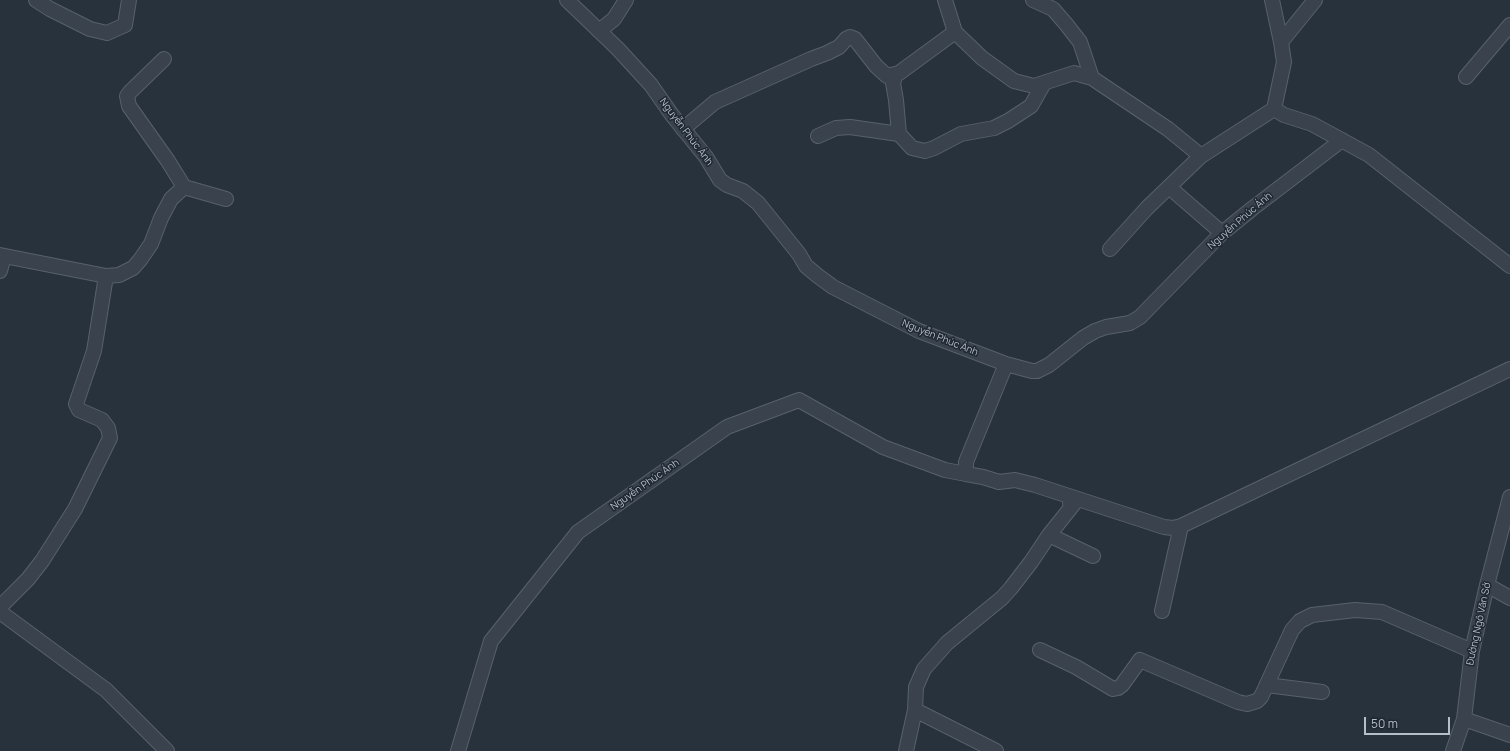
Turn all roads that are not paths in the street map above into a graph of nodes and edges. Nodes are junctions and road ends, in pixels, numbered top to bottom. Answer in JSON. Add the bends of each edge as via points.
{"nodes":[{"id":1,"x":36,"y":0,"type":"edge"},
{"id":2,"x":129,"y":0,"type":"edge"},
{"id":3,"x":567,"y":0,"type":"edge"},
{"id":4,"x":626,"y":0,"type":"edge"},
{"id":5,"x":945,"y":0,"type":"edge"},
{"id":6,"x":1034,"y":0,"type":"edge"},
{"id":7,"x":1272,"y":0,"type":"edge"},
{"id":8,"x":1315,"y":0,"type":"edge"},
{"id":9,"x":1509,"y":27,"type":"edge"},
{"id":10,"x":599,"y":31,"type":"junction"},
{"id":11,"x":955,"y":32,"type":"junction"},
{"id":12,"x":1282,"y":42,"type":"junction"},
{"id":13,"x":164,"y":59,"type":"dead end"},
{"id":14,"x":896,"y":74,"type":"junction"},
{"id":15,"x":1466,"y":77,"type":"dead end"},
{"id":16,"x":1092,"y":78,"type":"junction"},
{"id":17,"x":1044,"y":83,"type":"junction"},
{"id":18,"x":1274,"y":109,"type":"junction"},
{"id":19,"x":683,"y":129,"type":"junction"},
{"id":20,"x":899,"y":134,"type":"junction"},
{"id":21,"x":818,"y":136,"type":"dead end"},
{"id":22,"x":1342,"y":140,"type":"junction"},
{"id":23,"x":1201,"y":156,"type":"junction"},
{"id":24,"x":184,"y":187,"type":"junction"},
{"id":25,"x":1169,"y":187,"type":"junction"},
{"id":26,"x":226,"y":199,"type":"dead end"},
{"id":27,"x":1222,"y":233,"type":"junction"},
{"id":28,"x":1110,"y":248,"type":"dead end"},
{"id":29,"x":2,"y":255,"type":"edge"},
{"id":30,"x":1510,"y":266,"type":"edge"},
{"id":31,"x":0,"y":271,"type":"edge"},
{"id":32,"x":106,"y":276,"type":"junction"},
{"id":33,"x":1006,"y":364,"type":"junction"},
{"id":34,"x":1510,"y":369,"type":"edge"},
{"id":35,"x":966,"y":474,"type":"junction"},
{"id":36,"x":1510,"y":497,"type":"edge"},
{"id":37,"x":1077,"y":500,"type":"junction"},
{"id":38,"x":1181,"y":526,"type":"junction"},
{"id":39,"x":1048,"y":535,"type":"junction"},
{"id":40,"x":1093,"y":556,"type":"dead end"},
{"id":41,"x":1487,"y":585,"type":"junction"},
{"id":42,"x":1510,"y":598,"type":"edge"},
{"id":43,"x":0,"y":607,"type":"edge"},
{"id":44,"x":1162,"y":611,"type":"dead end"},
{"id":45,"x":0,"y":612,"type":"edge"},
{"id":46,"x":1040,"y":650,"type":"dead end"},
{"id":47,"x":1472,"y":651,"type":"junction"},
{"id":48,"x":1267,"y":685,"type":"junction"},
{"id":49,"x":1322,"y":692,"type":"dead end"},
{"id":50,"x":915,"y":710,"type":"junction"},
{"id":51,"x":1464,"y":719,"type":"junction"},
{"id":52,"x":1510,"y":735,"type":"edge"},
{"id":53,"x":166,"y":751,"type":"edge"},
{"id":54,"x":458,"y":751,"type":"edge"},
{"id":55,"x":906,"y":751,"type":"edge"},
{"id":56,"x":996,"y":751,"type":"edge"},
{"id":57,"x":1453,"y":751,"type":"edge"}],
"edges":[{"from":1,"to":2,"type":"street","via":[[90,29],[106,33],[124,25]]},
{"from":3,"to":10,"type":"street","name":"Nguyễn Phúc Ánh"},
{"from":4,"to":10,"type":"street","via":[[614,18]]},
{"from":5,"to":11,"type":"street"},
{"from":6,"to":16,"type":"street","via":[[1053,9],[1080,42]]},
{"from":7,"to":12,"type":"street"},
{"from":8,"to":12,"type":"street"},
{"from":9,"to":15,"type":"street"},
{"from":10,"to":19,"type":"street","name":"Nguyễn Phúc Ánh","via":[[646,79]]},
{"from":11,"to":14,"type":"street"},
{"from":11,"to":17,"type":"street","via":[[982,58],[1014,81],[1034,86]]},
{"from":12,"to":18,"type":"street","via":[[1284,62]]},
{"from":13,"to":24,"type":"street","via":[[130,92],[127,96],[128,106]]},
{"from":14,"to":19,"type":"street","via":[[887,76],[855,39],[846,39],[839,47],[827,53],[715,102]]},
{"from":14,"to":20,"type":"street","via":[[894,83]]},
{"from":16,"to":17,"type":"street","via":[[1074,73]]},
{"from":16,"to":23,"type":"street","via":[[1168,129]]},
{"from":17,"to":20,"type":"street","via":[[1031,106],[994,128],[961,134],[925,151],[912,148]]},
{"from":18,"to":22,"type":"street","via":[[1312,124]]},
{"from":18,"to":23,"type":"street"},
{"from":19,"to":33,"type":"street","name":"Nguyễn Phúc Ánh","via":[[706,157],[720,180],[743,191],[758,203],[806,266],[818,276],[919,331]]},
{"from":20,"to":21,"type":"street","via":[[850,126],[836,128]]},
{"from":22,"to":27,"type":"street","name":"Nguyễn Phúc Ánh"},
{"from":22,"to":30,"type":"street","via":[[1369,155]]},
{"from":23,"to":25,"type":"street"},
{"from":24,"to":26,"type":"street"},
{"from":24,"to":32,"type":"street","via":[[171,198],[151,244],[133,268],[125,273]]},
{"from":25,"to":27,"type":"street"},
{"from":25,"to":28,"type":"street"},
{"from":27,"to":33,"type":"street","name":"Nguyễn Phúc Ánh","via":[[1134,321],[1095,331],[1037,371]]},
{"from":29,"to":31,"type":"street"},
{"from":29,"to":32,"type":"street"},
{"from":32,"to":43,"type":"street","via":[[94,351],[76,404],[79,410],[102,420],[108,428],[110,438],[75,509],[42,561]]},
{"from":33,"to":35,"type":"street","via":[[966,462]]},
{"from":34,"to":38,"type":"street"},
{"from":35,"to":37,"type":"street","name":"Nguyễn Phúc Ánh","via":[[999,482],[1015,480]]},
{"from":35,"to":54,"type":"street","name":"Nguyễn Phúc Ánh","via":[[945,470],[883,447],[799,400],[727,427],[578,532],[492,641]]},
{"from":36,"to":41,"type":"street","name":"Đường Ngô Văn Sở"},
{"from":37,"to":38,"type":"street","via":[[1164,527]]},
{"from":37,"to":39,"type":"street"},
{"from":38,"to":44,"type":"street"},
{"from":39,"to":40,"type":"street"},
{"from":39,"to":50,"type":"street","via":[[1023,574],[1002,598],[930,660],[916,687]]},
{"from":41,"to":42,"type":"street"},
{"from":41,"to":47,"type":"street","name":"Đường Ngô Văn Sở"},
{"from":45,"to":53,"type":"street","via":[[106,690]]},
{"from":46,"to":48,"type":"street","via":[[1113,689],[1122,685],[1140,660],[1243,704],[1257,701]]},
{"from":47,"to":48,"type":"street","via":[[1382,612],[1355,610],[1312,615],[1300,621],[1292,630]]},
{"from":47,"to":51,"type":"street","name":"Đường Ngô Văn Sở"},
{"from":48,"to":49,"type":"street"},
{"from":50,"to":55,"type":"street"},
{"from":50,"to":56,"type":"street"},
{"from":51,"to":52,"type":"street"},
{"from":51,"to":57,"type":"street","name":"Đường Ngô Văn Sở"}]}
